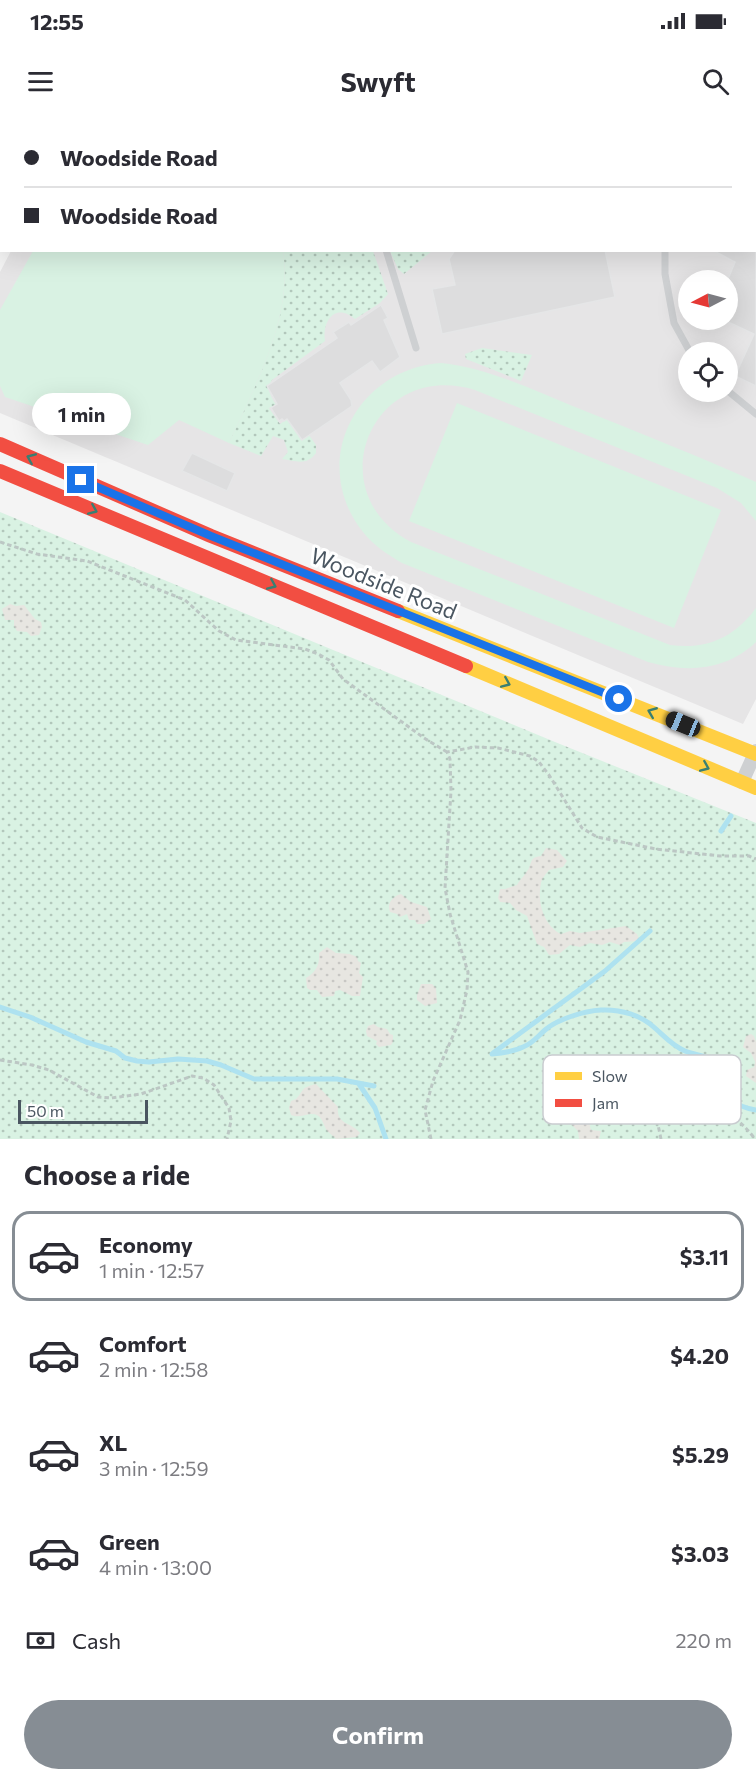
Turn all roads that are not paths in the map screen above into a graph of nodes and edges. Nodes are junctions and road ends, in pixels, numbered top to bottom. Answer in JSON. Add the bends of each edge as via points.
{"nodes":[{"id":1,"x":387,"y":252,"type":"edge"},
{"id":2,"x":665,"y":252,"type":"edge"},
{"id":3,"x":684,"y":342,"type":"edge"},
{"id":4,"x":416,"y":348,"type":"dead end"},
{"id":5,"x":738,"y":399,"type":"edge"},
{"id":6,"x":756,"y":414,"type":"edge"},
{"id":7,"x":0,"y":444,"type":"edge"},
{"id":8,"x":0,"y":471,"type":"edge"},
{"id":9,"x":756,"y":753,"type":"edge"},
{"id":10,"x":742,"y":782,"type":"junction"},
{"id":11,"x":756,"y":788,"type":"edge"}],
"edges":[{"from":1,"to":4,"type":"lane"},
{"from":2,"to":3,"type":"lane","via":[[674,323]]},
{"from":5,"to":6,"type":"lane"},
{"from":9,"to":7,"type":"main road","name":"Woodside Road","one_way":true,"via":[[222,540]]},
{"from":8,"to":10,"type":"main road","name":"Woodside Road","one_way":true},
{"from":9,"to":10,"type":"street"},
{"from":10,"to":11,"type":"main road","name":"Woodside Road"}]}
